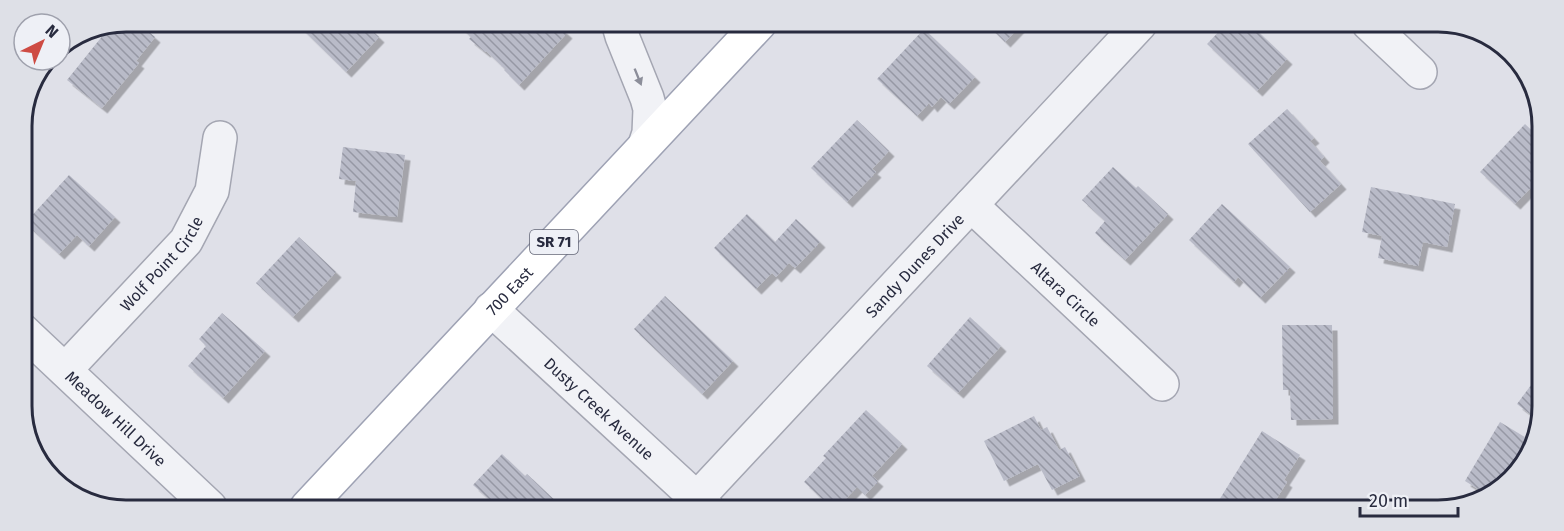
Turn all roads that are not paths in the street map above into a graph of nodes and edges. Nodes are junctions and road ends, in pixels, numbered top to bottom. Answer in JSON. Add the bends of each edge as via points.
{"nodes":[{"id":1,"x":622,"y":32,"type":"edge"},
{"id":2,"x":752,"y":32,"type":"edge"},
{"id":3,"x":1133,"y":32,"type":"edge"},
{"id":4,"x":1378,"y":32,"type":"edge"},
{"id":5,"x":1420,"y":72,"type":"dead end"},
{"id":6,"x":220,"y":138,"type":"dead end"},
{"id":7,"x":645,"y":145,"type":"junction"},
{"id":8,"x":971,"y":206,"type":"junction"},
{"id":9,"x":491,"y":309,"type":"junction"},
{"id":10,"x":32,"y":339,"type":"edge"},
{"id":11,"x":65,"y":370,"type":"junction"},
{"id":12,"x":1162,"y":384,"type":"dead end"},
{"id":13,"x":203,"y":500,"type":"edge"},
{"id":14,"x":314,"y":500,"type":"edge"},
{"id":15,"x":691,"y":500,"type":"edge"},
{"id":16,"x":702,"y":500,"type":"edge"}],
"edges":[{"from":1,"to":7,"type":"street","one_way":true,"via":[[650,109]]},
{"from":2,"to":7,"type":"main road","name":"700 East","number":"SR 71"},
{"from":3,"to":8,"type":"street","name":"Sandy Dunes Drive"},
{"from":4,"to":5,"type":"street"},
{"from":6,"to":11,"type":"street","name":"Wolf Point Circle","via":[[212,191],[186,241]]},
{"from":7,"to":9,"type":"main road","name":"700 East","number":"SR 71"},
{"from":8,"to":12,"type":"street","name":"Altara Circle"},
{"from":8,"to":16,"type":"street","name":"Sandy Dunes Drive"},
{"from":9,"to":14,"type":"main road","name":"700 East","number":"SR 71"},
{"from":9,"to":15,"type":"street","name":"Dusty Creek Avenue"},
{"from":10,"to":11,"type":"street","name":"Meadow Hill Drive"},
{"from":11,"to":13,"type":"street","name":"Meadow Hill Drive"}]}
